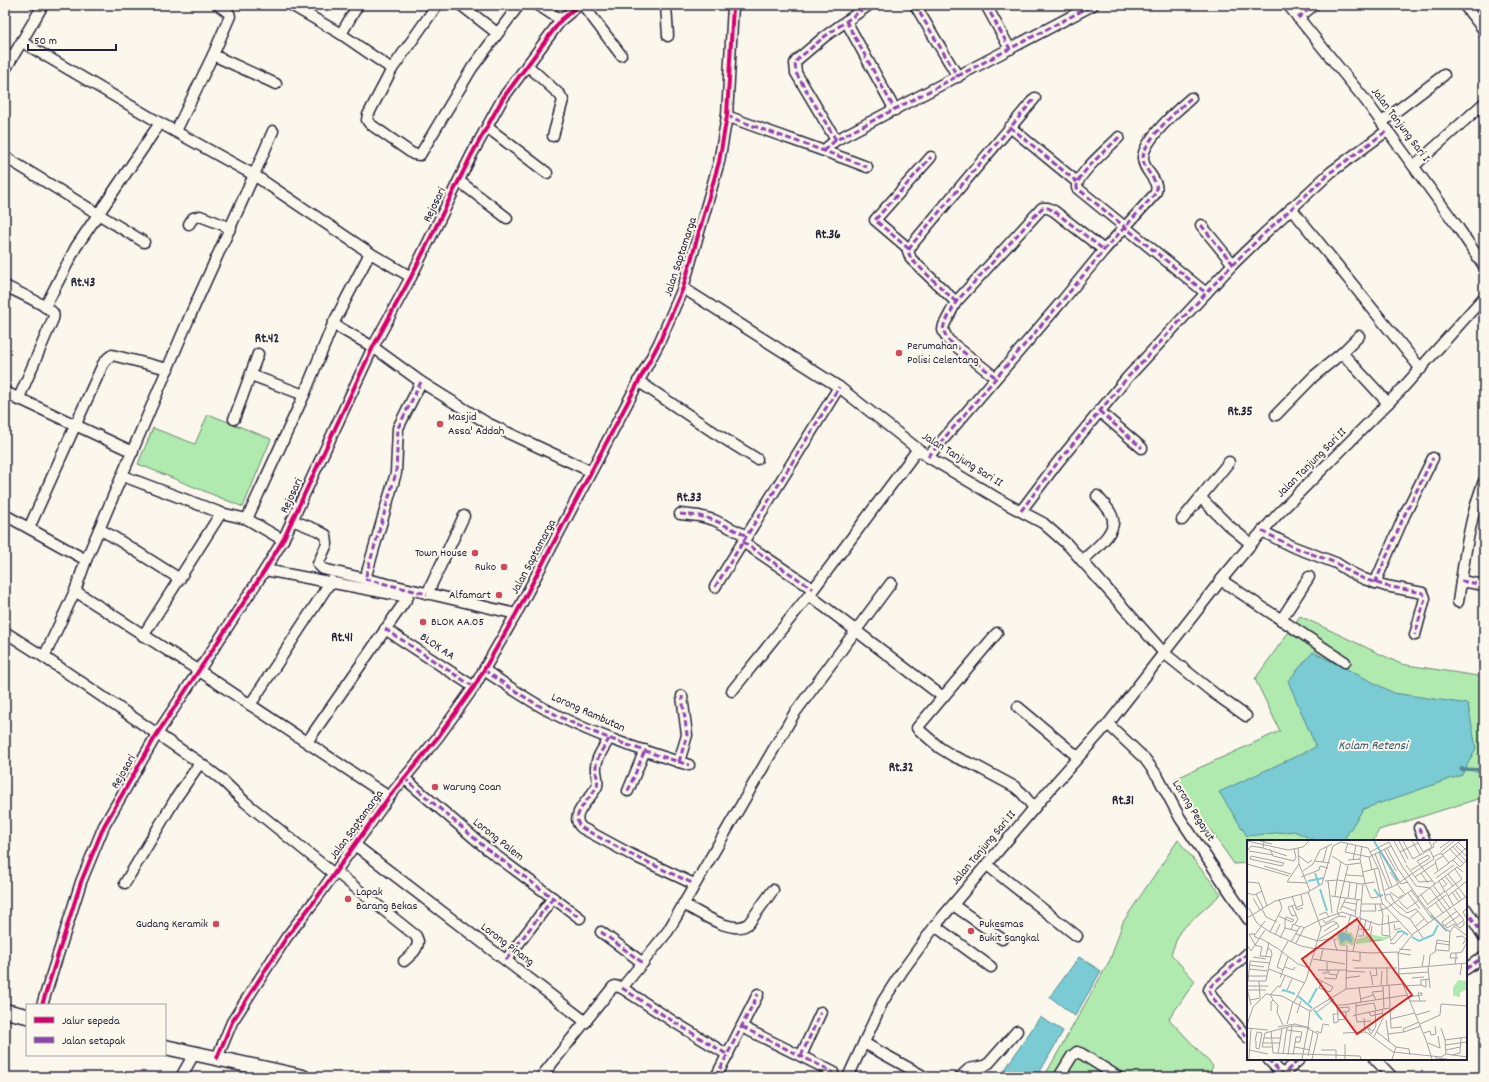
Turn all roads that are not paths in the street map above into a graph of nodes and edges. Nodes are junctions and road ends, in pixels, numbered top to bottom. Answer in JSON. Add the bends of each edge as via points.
{"nodes":[{"id":1,"x":43,"y":5,"type":"edge"},
{"id":2,"x":218,"y":5,"type":"edge"},
{"id":3,"x":291,"y":5,"type":"edge"},
{"id":4,"x":358,"y":5,"type":"edge"},
{"id":5,"x":436,"y":5,"type":"edge"},
{"id":6,"x":461,"y":5,"type":"edge"},
{"id":7,"x":519,"y":5,"type":"edge"},
{"id":8,"x":538,"y":5,"type":"edge"},
{"id":9,"x":579,"y":5,"type":"edge"},
{"id":10,"x":583,"y":5,"type":"edge"},
{"id":11,"x":666,"y":5,"type":"edge"},
{"id":12,"x":733,"y":5,"type":"edge"},
{"id":13,"x":869,"y":5,"type":"edge"},
{"id":14,"x":915,"y":5,"type":"edge"},
{"id":15,"x":986,"y":5,"type":"edge"},
{"id":16,"x":1093,"y":5,"type":"edge"},
{"id":17,"x":1288,"y":5,"type":"edge"},
{"id":18,"x":1314,"y":5,"type":"edge"},
{"id":19,"x":1464,"y":5,"type":"edge"},
{"id":20,"x":1298,"y":18,"type":"junction"},
{"id":21,"x":560,"y":20,"type":"junction"},
{"id":22,"x":846,"y":21,"type":"junction"},
{"id":23,"x":497,"y":33,"type":"junction"},
{"id":24,"x":1484,"y":33,"type":"edge"},
{"id":25,"x":341,"y":34,"type":"junction"},
{"id":26,"x":668,"y":36,"type":"dead end"},
{"id":27,"x":22,"y":42,"type":"junction"},
{"id":28,"x":1010,"y":50,"type":"junction"},
{"id":29,"x":213,"y":55,"type":"junction"},
{"id":30,"x":621,"y":55,"type":"dead end"},
{"id":31,"x":527,"y":65,"type":"junction"},
{"id":32,"x":392,"y":69,"type":"junction"},
{"id":33,"x":5,"y":70,"type":"edge"},
{"id":34,"x":1444,"y":74,"type":"dead end"},
{"id":35,"x":958,"y":77,"type":"junction"},
{"id":36,"x":276,"y":84,"type":"dead end"},
{"id":37,"x":1035,"y":98,"type":"dead end"},
{"id":38,"x":1191,"y":98,"type":"dead end"},
{"id":39,"x":1484,"y":104,"type":"edge"},
{"id":40,"x":895,"y":110,"type":"junction"},
{"id":41,"x":727,"y":116,"type":"junction"},
{"id":42,"x":160,"y":122,"type":"junction"},
{"id":43,"x":1385,"y":126,"type":"junction"},
{"id":44,"x":487,"y":127,"type":"junction"},
{"id":45,"x":1010,"y":127,"type":"junction"},
{"id":46,"x":176,"y":131,"type":"junction"},
{"id":47,"x":273,"y":131,"type":"dead end"},
{"id":48,"x":553,"y":136,"type":"dead end"},
{"id":49,"x":1119,"y":137,"type":"dead end"},
{"id":50,"x":836,"y":140,"type":"junction"},
{"id":51,"x":824,"y":150,"type":"junction"},
{"id":52,"x":5,"y":157,"type":"edge"},
{"id":53,"x":930,"y":157,"type":"dead end"},
{"id":54,"x":1414,"y":166,"type":"junction"},
{"id":55,"x":867,"y":167,"type":"dead end"},
{"id":56,"x":547,"y":173,"type":"dead end"},
{"id":57,"x":254,"y":175,"type":"junction"},
{"id":58,"x":459,"y":181,"type":"junction"},
{"id":59,"x":1077,"y":182,"type":"junction"},
{"id":60,"x":1291,"y":208,"type":"junction"},
{"id":61,"x":98,"y":214,"type":"junction"},
{"id":62,"x":507,"y":218,"type":"dead end"},
{"id":63,"x":189,"y":224,"type":"dead end"},
{"id":64,"x":1201,"y":225,"type":"dead end"},
{"id":65,"x":1125,"y":227,"type":"junction"},
{"id":66,"x":231,"y":228,"type":"junction"},
{"id":67,"x":144,"y":242,"type":"dead end"},
{"id":68,"x":909,"y":249,"type":"junction"},
{"id":69,"x":1104,"y":250,"type":"junction"},
{"id":70,"x":370,"y":252,"type":"junction"},
{"id":71,"x":1233,"y":264,"type":"junction"},
{"id":72,"x":1484,"y":266,"type":"edge"},
{"id":73,"x":411,"y":277,"type":"junction"},
{"id":74,"x":5,"y":286,"type":"edge"},
{"id":75,"x":683,"y":288,"type":"junction"},
{"id":76,"x":1206,"y":293,"type":"junction"},
{"id":77,"x":1484,"y":296,"type":"edge"},
{"id":78,"x":956,"y":302,"type":"junction"},
{"id":79,"x":45,"y":306,"type":"junction"},
{"id":80,"x":333,"y":324,"type":"junction"},
{"id":81,"x":1359,"y":336,"type":"dead end"},
{"id":82,"x":373,"y":346,"type":"junction"},
{"id":83,"x":1342,"y":353,"type":"junction"},
{"id":84,"x":258,"y":354,"type":"dead end"},
{"id":85,"x":168,"y":369,"type":"junction"},
{"id":86,"x":1420,"y":369,"type":"junction"},
{"id":87,"x":251,"y":375,"type":"junction"},
{"id":88,"x":995,"y":377,"type":"junction"},
{"id":89,"x":638,"y":381,"type":"junction"},
{"id":90,"x":421,"y":382,"type":"junction"},
{"id":91,"x":839,"y":387,"type":"junction"},
{"id":92,"x":304,"y":395,"type":"junction"},
{"id":93,"x":6,"y":396,"type":"edge"},
{"id":94,"x":18,"y":400,"type":"junction"},
{"id":95,"x":1388,"y":403,"type":"junction"},
{"id":96,"x":1099,"y":411,"type":"junction"},
{"id":97,"x":1276,"y":415,"type":"dead end"},
{"id":98,"x":234,"y":419,"type":"dead end"},
{"id":99,"x":75,"y":426,"type":"junction"},
{"id":100,"x":1142,"y":448,"type":"dead end"},
{"id":101,"x":918,"y":449,"type":"junction"},
{"id":102,"x":133,"y":452,"type":"junction"},
{"id":103,"x":928,"y":457,"type":"junction"},
{"id":104,"x":1433,"y":458,"type":"dead end"},
{"id":105,"x":757,"y":459,"type":"dead end"},
{"id":106,"x":1229,"y":462,"type":"dead end"},
{"id":107,"x":590,"y":471,"type":"junction"},
{"id":108,"x":122,"y":476,"type":"junction"},
{"id":109,"x":1484,"y":481,"type":"edge"},
{"id":110,"x":1097,"y":496,"type":"dead end"},
{"id":111,"x":1201,"y":498,"type":"junction"},
{"id":112,"x":1021,"y":511,"type":"junction"},
{"id":113,"x":221,"y":513,"type":"junction"},
{"id":114,"x":680,"y":514,"type":"dead end"},
{"id":115,"x":5,"y":516,"type":"edge"},
{"id":116,"x":464,"y":516,"type":"dead end"},
{"id":117,"x":247,"y":519,"type":"junction"},
{"id":118,"x":292,"y":520,"type":"junction"},
{"id":119,"x":1182,"y":520,"type":"dead end"},
{"id":120,"x":29,"y":528,"type":"junction"},
{"id":121,"x":99,"y":530,"type":"junction"},
{"id":122,"x":1262,"y":531,"type":"junction"},
{"id":123,"x":745,"y":539,"type":"junction"},
{"id":124,"x":282,"y":540,"type":"junction"},
{"id":125,"x":1251,"y":544,"type":"junction"},
{"id":126,"x":86,"y":560,"type":"junction"},
{"id":127,"x":1082,"y":561,"type":"junction"},
{"id":128,"x":265,"y":570,"type":"junction"},
{"id":129,"x":1309,"y":576,"type":"dead end"},
{"id":130,"x":180,"y":579,"type":"junction"},
{"id":131,"x":365,"y":579,"type":"junction"},
{"id":132,"x":1221,"y":580,"type":"junction"},
{"id":133,"x":1461,"y":581,"type":"junction"},
{"id":134,"x":331,"y":582,"type":"junction"},
{"id":135,"x":891,"y":583,"type":"dead end"},
{"id":136,"x":1375,"y":583,"type":"junction"},
{"id":137,"x":1484,"y":585,"type":"edge"},
{"id":138,"x":716,"y":587,"type":"dead end"},
{"id":139,"x":75,"y":591,"type":"junction"},
{"id":140,"x":811,"y":592,"type":"junction"},
{"id":141,"x":427,"y":594,"type":"junction"},
{"id":142,"x":1458,"y":602,"type":"dead end"},
{"id":143,"x":516,"y":614,"type":"junction"},
{"id":144,"x":1280,"y":620,"type":"junction"},
{"id":145,"x":385,"y":629,"type":"junction"},
{"id":146,"x":856,"y":630,"type":"junction"},
{"id":147,"x":5,"y":632,"type":"edge"},
{"id":148,"x":997,"y":633,"type":"dead end"},
{"id":149,"x":1415,"y":635,"type":"dead end"},
{"id":150,"x":143,"y":636,"type":"junction"},
{"id":151,"x":1164,"y":653,"type":"junction"},
{"id":152,"x":44,"y":657,"type":"junction"},
{"id":153,"x":1345,"y":662,"type":"dead end"},
{"id":154,"x":198,"y":670,"type":"junction"},
{"id":155,"x":484,"y":670,"type":"junction"},
{"id":156,"x":474,"y":687,"type":"junction"},
{"id":157,"x":732,"y":691,"type":"dead end"},
{"id":158,"x":682,"y":696,"type":"dead end"},
{"id":159,"x":943,"y":696,"type":"junction"},
{"id":160,"x":250,"y":706,"type":"junction"},
{"id":161,"x":1018,"y":707,"type":"dead end"},
{"id":162,"x":1246,"y":716,"type":"dead end"},
{"id":163,"x":1108,"y":724,"type":"junction"},
{"id":164,"x":157,"y":734,"type":"junction"},
{"id":165,"x":609,"y":739,"type":"junction"},
{"id":166,"x":307,"y":742,"type":"junction"},
{"id":167,"x":645,"y":750,"type":"junction"},
{"id":168,"x":1078,"y":757,"type":"junction"},
{"id":169,"x":200,"y":763,"type":"junction"},
{"id":170,"x":404,"y":778,"type":"junction"},
{"id":171,"x":628,"y":791,"type":"dead end"},
{"id":172,"x":389,"y":797,"type":"junction"},
{"id":173,"x":1034,"y":808,"type":"junction"},
{"id":174,"x":1419,"y":828,"type":"dead end"},
{"id":175,"x":1425,"y":840,"type":"edge"},
{"id":176,"x":355,"y":845,"type":"junction"},
{"id":177,"x":987,"y":864,"type":"junction"},
{"id":178,"x":335,"y":873,"type":"junction"},
{"id":179,"x":125,"y":883,"type":"dead end"},
{"id":180,"x":694,"y":884,"type":"junction"},
{"id":181,"x":773,"y":890,"type":"dead end"},
{"id":182,"x":553,"y":898,"type":"junction"},
{"id":183,"x":683,"y":904,"type":"junction"},
{"id":184,"x":954,"y":905,"type":"junction"},
{"id":185,"x":1467,"y":911,"type":"edge"},
{"id":186,"x":580,"y":918,"type":"dead end"},
{"id":187,"x":1247,"y":918,"type":"edge"},
{"id":188,"x":935,"y":926,"type":"junction"},
{"id":189,"x":601,"y":932,"type":"dead end"},
{"id":190,"x":1078,"y":936,"type":"dead end"},
{"id":191,"x":1484,"y":937,"type":"edge"},
{"id":192,"x":1002,"y":939,"type":"dead end"},
{"id":193,"x":1247,"y":954,"type":"edge"},
{"id":194,"x":1484,"y":956,"type":"edge"},
{"id":195,"x":506,"y":960,"type":"junction"},
{"id":196,"x":404,"y":961,"type":"dead end"},
{"id":197,"x":643,"y":963,"type":"junction"},
{"id":198,"x":991,"y":967,"type":"dead end"},
{"id":199,"x":1467,"y":968,"type":"edge"},
{"id":200,"x":622,"y":988,"type":"junction"},
{"id":201,"x":758,"y":994,"type":"dead end"},
{"id":202,"x":42,"y":1004,"type":"edge"},
{"id":203,"x":821,"y":1012,"type":"dead end"},
{"id":204,"x":6,"y":1014,"type":"edge"},
{"id":205,"x":26,"y":1016,"type":"edge"},
{"id":206,"x":586,"y":1022,"type":"junction"},
{"id":207,"x":742,"y":1027,"type":"junction"},
{"id":208,"x":1017,"y":1031,"type":"dead end"},
{"id":209,"x":1247,"y":1037,"type":"edge"},
{"id":210,"x":864,"y":1043,"type":"junction"},
{"id":211,"x":166,"y":1048,"type":"edge"},
{"id":212,"x":194,"y":1054,"type":"junction"},
{"id":213,"x":728,"y":1054,"type":"junction"},
{"id":214,"x":801,"y":1056,"type":"junction"},
{"id":215,"x":217,"y":1058,"type":"junction"},
{"id":216,"x":1269,"y":1060,"type":"edge"},
{"id":217,"x":1299,"y":1060,"type":"edge"},
{"id":218,"x":1376,"y":1060,"type":"edge"},
{"id":219,"x":260,"y":1072,"type":"edge"},
{"id":220,"x":833,"y":1072,"type":"dead end"},
{"id":221,"x":1282,"y":1076,"type":"edge"},
{"id":222,"x":181,"y":1077,"type":"edge"},
{"id":223,"x":303,"y":1077,"type":"edge"},
{"id":224,"x":541,"y":1077,"type":"edge"},
{"id":225,"x":716,"y":1077,"type":"edge"},
{"id":226,"x":848,"y":1077,"type":"edge"},
{"id":227,"x":925,"y":1077,"type":"edge"},
{"id":228,"x":960,"y":1077,"type":"edge"},
{"id":229,"x":1059,"y":1077,"type":"edge"},
{"id":230,"x":1118,"y":1077,"type":"edge"},
{"id":231,"x":1392,"y":1077,"type":"edge"}],
"edges":[{"from":1,"to":27,"type":"street"},
{"from":2,"to":29,"type":"street","via":[[230,16]]},
{"from":3,"to":25,"type":"street"},
{"from":4,"to":25,"type":"street"},
{"from":5,"to":32,"type":"street"},
{"from":6,"to":23,"type":"street"},
{"from":7,"to":23,"type":"street"},
{"from":8,"to":21,"type":"street"},
{"from":9,"to":21,"type":"street","name":"Rejosari"},
{"from":10,"to":30,"type":"street"},
{"from":11,"to":26,"type":"street"},
{"from":12,"to":41,"type":"street","name":"Jalan Saptamarga"},
{"from":13,"to":22,"type":"street"},
{"from":14,"to":35,"type":"street"},
{"from":15,"to":28,"type":"street"},
{"from":16,"to":28,"type":"street"},
{"from":17,"to":20,"type":"street","name":"Jalan Tanjung Sari I"},
{"from":18,"to":20,"type":"street"},
{"from":19,"to":24,"type":"street"},
{"from":20,"to":43,"type":"street","name":"Jalan Tanjung Sari I"},
{"from":21,"to":31,"type":"street","name":"Rejosari"},
{"from":22,"to":40,"type":"street"},
{"from":22,"to":50,"type":"street","via":[[798,59],[795,66],[796,73]]},
{"from":23,"to":32,"type":"street","via":[[463,81],[420,154],[413,154],[367,120]]},
{"from":25,"to":32,"type":"street"},
{"from":27,"to":33,"type":"street"},
{"from":27,"to":42,"type":"street"},
{"from":28,"to":35,"type":"street"},
{"from":29,"to":36,"type":"street"},
{"from":29,"to":46,"type":"street"},
{"from":31,"to":44,"type":"street","name":"Rejosari","via":[[502,98]]},
{"from":31,"to":48,"type":"street","via":[[563,100]]},
{"from":34,"to":43,"type":"street"},
{"from":35,"to":40,"type":"street"},
{"from":37,"to":45,"type":"street"},
{"from":38,"to":65,"type":"street","via":[[1170,117],[1146,146],[1143,153],[1144,164],[1157,190]]},
{"from":39,"to":54,"type":"street"},
{"from":40,"to":50,"type":"street"},
{"from":41,"to":51,"type":"street"},
{"from":41,"to":75,"type":"street","name":"Jalan Saptamarga","via":[[714,182]]},
{"from":42,"to":46,"type":"street"},
{"from":42,"to":61,"type":"street"},
{"from":43,"to":54,"type":"street","name":"Jalan Tanjung Sari I"},
{"from":43,"to":60,"type":"street"},
{"from":44,"to":56,"type":"street"},
{"from":44,"to":58,"type":"street","name":"Rejosari"},
{"from":45,"to":59,"type":"street"},
{"from":45,"to":68,"type":"street"},
{"from":46,"to":57,"type":"street"},
{"from":47,"to":57,"type":"street"},
{"from":49,"to":59,"type":"street"},
{"from":50,"to":51,"type":"street"},
{"from":51,"to":55,"type":"street"},
{"from":52,"to":61,"type":"street"},
{"from":53,"to":68,"type":"street","via":[[875,220]]},
{"from":54,"to":72,"type":"street","name":"Jalan Tanjung Sari I"},
{"from":57,"to":66,"type":"street"},
{"from":57,"to":70,"type":"street"},
{"from":58,"to":62,"type":"street"},
{"from":58,"to":73,"type":"street","name":"Rejosari"},
{"from":59,"to":65,"type":"street","via":[[1079,191]]},
{"from":60,"to":71,"type":"street"},
{"from":60,"to":86,"type":"street"},
{"from":61,"to":67,"type":"street"},
{"from":61,"to":79,"type":"street","via":[[70,258]]},
{"from":63,"to":66,"type":"street","via":[[193,218],[200,216]]},
{"from":64,"to":71,"type":"street"},
{"from":65,"to":69,"type":"street"},
{"from":65,"to":76,"type":"street"},
{"from":66,"to":85,"type":"street"},
{"from":68,"to":78,"type":"street","via":[[911,259]]},
{"from":69,"to":78,"type":"street","via":[[1054,211],[1042,208]]},
{"from":69,"to":88,"type":"street"},
{"from":70,"to":73,"type":"street"},
{"from":70,"to":80,"type":"street"},
{"from":71,"to":76,"type":"street"},
{"from":73,"to":82,"type":"street","name":"Rejosari"},
{"from":74,"to":79,"type":"street"},
{"from":75,"to":89,"type":"street","name":"Jalan Saptamarga","via":[[659,343]]},
{"from":75,"to":91,"type":"street","name":"Jalan Tanjung Sari II"},
{"from":76,"to":96,"type":"street"},
{"from":77,"to":86,"type":"street","name":"Jalan Tanjung Sari II"},
{"from":78,"to":88,"type":"street","via":[[944,324],[945,336],[951,344]]},
{"from":79,"to":94,"type":"street","via":[[53,313],[54,319]]},
{"from":80,"to":82,"type":"street"},
{"from":80,"to":92,"type":"street"},
{"from":81,"to":83,"type":"street"},
{"from":82,"to":90,"type":"street"},
{"from":82,"to":118,"type":"street","name":"Rejosari"},
{"from":83,"to":95,"type":"street"},
{"from":83,"to":97,"type":"street","via":[[1314,376]]},
{"from":84,"to":87,"type":"street"},
{"from":85,"to":99,"type":"street","via":[[112,355],[103,364]]},
{"from":85,"to":102,"type":"street"},
{"from":86,"to":95,"type":"street","name":"Jalan Tanjung Sari II"},
{"from":87,"to":92,"type":"street"},
{"from":87,"to":98,"type":"street"},
{"from":88,"to":103,"type":"street"},
{"from":89,"to":105,"type":"street"},
{"from":89,"to":107,"type":"street","name":"Jalan Saptamarga"},
{"from":90,"to":107,"type":"street","via":[[487,423]]},
{"from":90,"to":131,"type":"street","via":[[398,428],[395,478]]},
{"from":91,"to":101,"type":"street","name":"Jalan Tanjung Sari II"},
{"from":91,"to":123,"type":"street"},
{"from":92,"to":117,"type":"street"},
{"from":93,"to":94,"type":"street"},
{"from":94,"to":99,"type":"street"},
{"from":95,"to":122,"type":"street","name":"Jalan Tanjung Sari II"},
{"from":96,"to":100,"type":"street"},
{"from":96,"to":112,"type":"street"},
{"from":99,"to":102,"type":"street"},
{"from":99,"to":120,"type":"street"},
{"from":101,"to":103,"type":"street","name":"Jalan Tanjung Sari II"},
{"from":101,"to":140,"type":"street"},
{"from":102,"to":108,"type":"street"},
{"from":103,"to":112,"type":"street","name":"Jalan Tanjung Sari II"},
{"from":104,"to":136,"type":"street"},
{"from":106,"to":111,"type":"street"},
{"from":107,"to":143,"type":"street","name":"Jalan Saptamarga"},
{"from":108,"to":113,"type":"street"},
{"from":108,"to":121,"type":"street"},
{"from":109,"to":133,"type":"street","via":[[1469,537]]},
{"from":110,"to":127,"type":"street","via":[[1114,522],[1105,538]]},
{"from":111,"to":119,"type":"street"},
{"from":111,"to":125,"type":"street"},
{"from":112,"to":127,"type":"street","name":"Jalan Tanjung Sari II","via":[[1050,529]]},
{"from":113,"to":117,"type":"street"},
{"from":113,"to":130,"type":"street"},
{"from":114,"to":123,"type":"street","via":[[714,520]]},
{"from":115,"to":120,"type":"street"},
{"from":116,"to":141,"type":"street"},
{"from":117,"to":124,"type":"street"},
{"from":118,"to":124,"type":"street","name":"Rejosari"},
{"from":118,"to":131,"type":"street","via":[[326,535],[327,544],[318,564],[323,569]]},
{"from":120,"to":126,"type":"street"},
{"from":121,"to":126,"type":"street"},
{"from":121,"to":130,"type":"street"},
{"from":122,"to":125,"type":"street","name":"Jalan Tanjung Sari II"},
{"from":122,"to":136,"type":"street"},
{"from":123,"to":138,"type":"street"},
{"from":123,"to":140,"type":"street"},
{"from":124,"to":128,"type":"street","name":"Rejosari"},
{"from":125,"to":132,"type":"street","name":"Jalan Tanjung Sari II"},
{"from":126,"to":139,"type":"street"},
{"from":127,"to":151,"type":"street","name":"Jalan Tanjung Sari II"},
{"from":128,"to":134,"type":"street"},
{"from":128,"to":154,"type":"street","name":"Rejosari"},
{"from":129,"to":144,"type":"street"},
{"from":130,"to":150,"type":"street"},
{"from":131,"to":141,"type":"street"},
{"from":132,"to":144,"type":"street"},
{"from":132,"to":151,"type":"street","name":"Jalan Tanjung Sari II"},
{"from":133,"to":137,"type":"street"},
{"from":133,"to":142,"type":"street"},
{"from":134,"to":145,"type":"street","via":[[408,597]]},
{"from":134,"to":160,"type":"street"},
{"from":135,"to":146,"type":"street"},
{"from":136,"to":149,"type":"street","via":[[1424,594]]},
{"from":139,"to":150,"type":"street"},
{"from":139,"to":152,"type":"street"},
{"from":140,"to":146,"type":"street"},
{"from":140,"to":157,"type":"street"},
{"from":141,"to":143,"type":"street"},
{"from":143,"to":155,"type":"street","name":"Jalan Saptamarga"},
{"from":144,"to":153,"type":"street"},
{"from":145,"to":156,"type":"street","name":"BLOK AA"},
{"from":145,"to":166,"type":"street"},
{"from":146,"to":159,"type":"street"},
{"from":146,"to":180,"type":"street","via":[[794,714]]},
{"from":147,"to":152,"type":"street"},
{"from":148,"to":159,"type":"street"},
{"from":150,"to":154,"type":"street"},
{"from":151,"to":162,"type":"street"},
{"from":151,"to":163,"type":"street","name":"Jalan Tanjung Sari II"},
{"from":152,"to":164,"type":"street"},
{"from":154,"to":160,"type":"street"},
{"from":154,"to":164,"type":"street","name":"Rejosari"},
{"from":155,"to":156,"type":"street","name":"Jalan Saptamarga"},
{"from":155,"to":165,"type":"street","name":"Lorong Rambutan","via":[[550,712]]},
{"from":156,"to":170,"type":"street","name":"Jalan Saptamarga"},
{"from":158,"to":167,"type":"street","name":"Lorong Rambutan","via":[[687,735],[684,763]]},
{"from":159,"to":173,"type":"street","via":[[917,728],[953,756],[1015,787]]},
{"from":160,"to":166,"type":"street"},
{"from":161,"to":168,"type":"street"},
{"from":163,"to":168,"type":"street","name":"Jalan Tanjung Sari II"},
{"from":163,"to":187,"type":"street","name":"Lorong Pegayut","via":[[1145,759],[1158,777],[1180,818]]},
{"from":164,"to":169,"type":"street"},
{"from":164,"to":202,"type":"street","name":"Rejosari","via":[[104,826],[90,857]]},
{"from":165,"to":167,"type":"street","name":"Lorong Rambutan"},
{"from":165,"to":180,"type":"street","via":[[596,766],[597,786],[579,813],[578,824],[632,855]]},
{"from":166,"to":172,"type":"street"},
{"from":167,"to":171,"type":"street"},
{"from":168,"to":173,"type":"street","name":"Jalan Tanjung Sari II"},
{"from":169,"to":178,"type":"street","via":[[244,802]]},
{"from":169,"to":179,"type":"street"},
{"from":170,"to":172,"type":"street","name":"Jalan Saptamarga"},
{"from":170,"to":182,"type":"street","name":"Lorong Palem","via":[[487,849]]},
{"from":172,"to":176,"type":"street","name":"Jalan Saptamarga"},
{"from":173,"to":177,"type":"street","name":"Jalan Tanjung Sari II"},
{"from":174,"to":175,"type":"street"},
{"from":176,"to":178,"type":"street","name":"Jalan Saptamarga"},
{"from":176,"to":195,"type":"street","name":"Lorong Pinang"},
{"from":177,"to":184,"type":"street","name":"Jalan Tanjung Sari II"},
{"from":177,"to":190,"type":"street"},
{"from":178,"to":196,"type":"street","via":[[416,936],[417,948]]},
{"from":178,"to":215,"type":"street","name":"Jalan Saptamarga","via":[[286,938],[239,1009]]},
{"from":180,"to":183,"type":"street"},
{"from":181,"to":183,"type":"street","via":[[749,923],[740,928],[721,924]]},
{"from":182,"to":186,"type":"street","name":"Lorong Palem"},
{"from":182,"to":195,"type":"street"},
{"from":183,"to":197,"type":"street","via":[[668,931]]},
{"from":184,"to":188,"type":"street","name":"Jalan Tanjung Sari II"},
{"from":184,"to":192,"type":"street"},
{"from":185,"to":191,"type":"street"},
{"from":188,"to":198,"type":"street"},
{"from":188,"to":210,"type":"street","name":"Jalan Tanjung Sari II","via":[[887,994]]},
{"from":189,"to":197,"type":"street"},
{"from":193,"to":209,"type":"street","via":[[1209,990],[1212,997]]},
{"from":194,"to":199,"type":"street"},
{"from":195,"to":206,"type":"street","name":"Lorong Pinang"},
{"from":197,"to":200,"type":"street"},
{"from":200,"to":206,"type":"street","via":[[613,988]]},
{"from":200,"to":213,"type":"street"},
{"from":201,"to":207,"type":"street"},
{"from":203,"to":214,"type":"street"},
{"from":204,"to":205,"type":"street"},
{"from":206,"to":224,"type":"street"},
{"from":207,"to":213,"type":"street"},
{"from":207,"to":214,"type":"street"},
{"from":208,"to":228,"type":"street","via":[[989,1063],[968,1069]]},
{"from":210,"to":226,"type":"street","name":"Jalan Tanjung Sari II"},
{"from":210,"to":227,"type":"street"},
{"from":211,"to":212,"type":"street"},
{"from":212,"to":215,"type":"street"},
{"from":212,"to":222,"type":"street"},
{"from":213,"to":225,"type":"street"},
{"from":214,"to":220,"type":"street"},
{"from":215,"to":219,"type":"street"},
{"from":216,"to":221,"type":"street"},
{"from":217,"to":221,"type":"street"},
{"from":218,"to":231,"type":"street"},
{"from":219,"to":223,"type":"street"},
{"from":229,"to":230,"type":"street","via":[[1077,1052]]}]}
